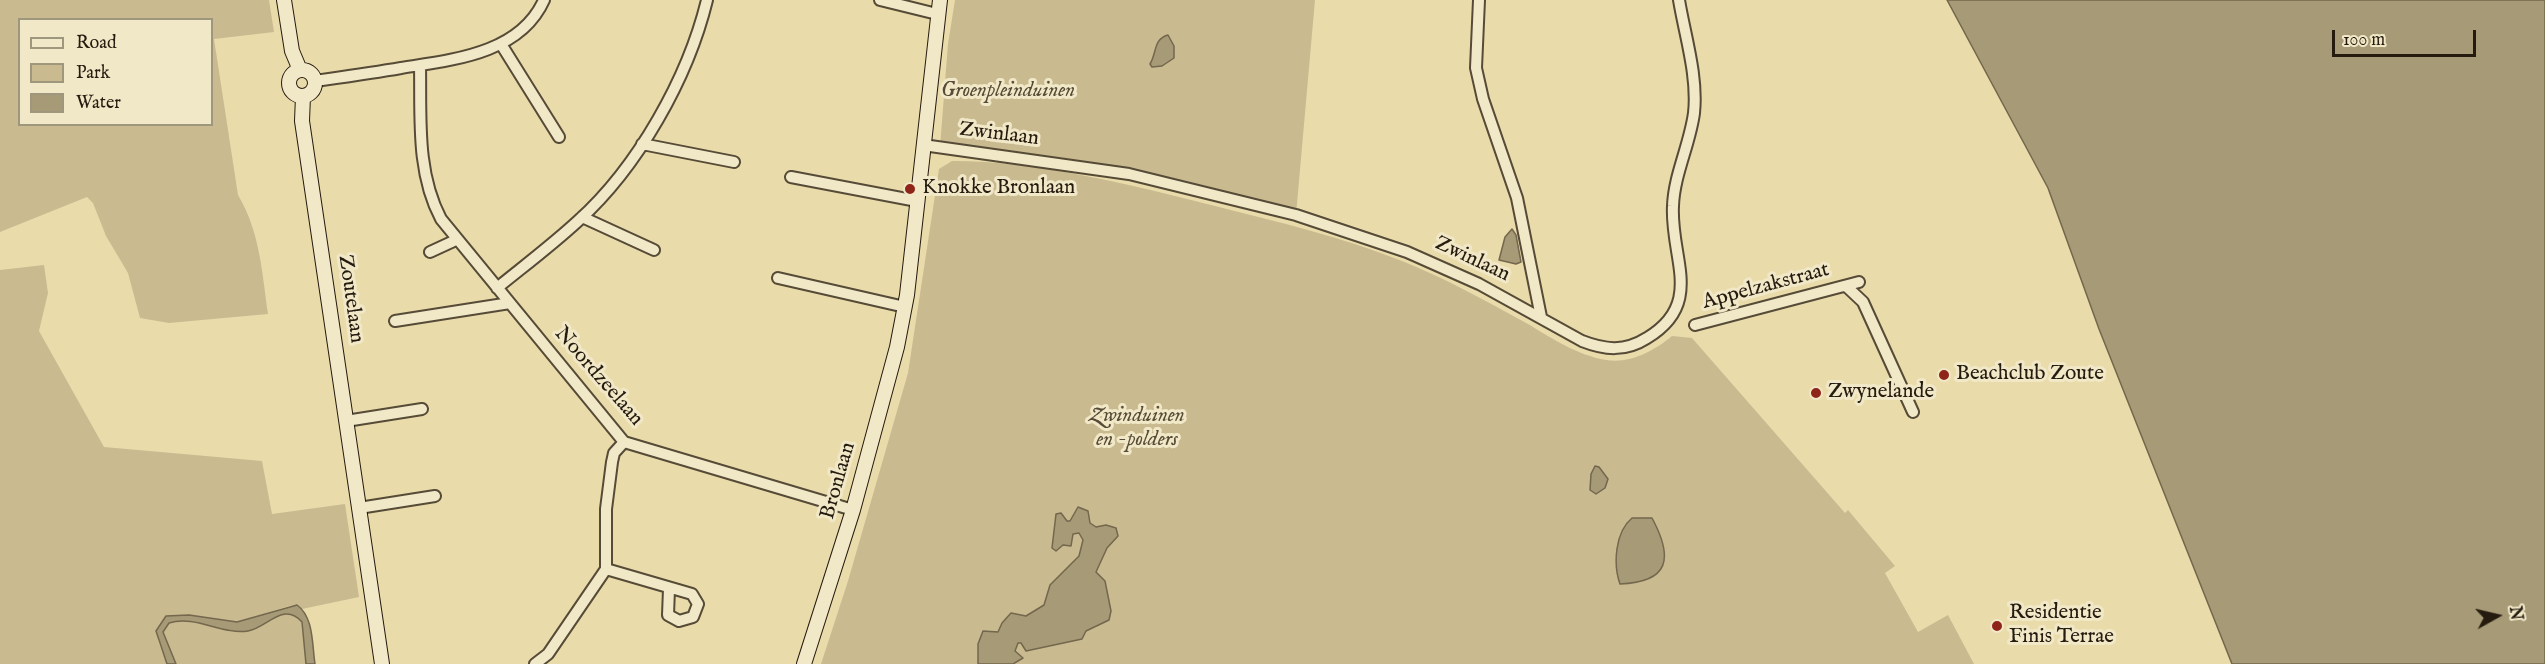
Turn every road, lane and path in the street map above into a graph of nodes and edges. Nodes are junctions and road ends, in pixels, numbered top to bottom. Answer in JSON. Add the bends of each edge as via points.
{"nodes":[{"id":1,"x":284,"y":0,"type":"edge"},
{"id":2,"x":544,"y":0,"type":"edge"},
{"id":3,"x":707,"y":0,"type":"edge"},
{"id":4,"x":880,"y":0,"type":"edge"},
{"id":5,"x":1479,"y":0,"type":"edge"},
{"id":6,"x":1679,"y":0,"type":"edge"},
{"id":7,"x":939,"y":7,"type":"edge"},
{"id":8,"x":501,"y":44,"type":"junction"},
{"id":9,"x":420,"y":65,"type":"junction"},
{"id":10,"x":300,"y":70,"type":"junction"},
{"id":11,"x":315,"y":81,"type":"junction"},
{"id":12,"x":303,"y":96,"type":"junction"},
{"id":13,"x":559,"y":137,"type":"dead end"},
{"id":14,"x":642,"y":144,"type":"junction"},
{"id":15,"x":923,"y":146,"type":"junction"},
{"id":16,"x":734,"y":162,"type":"dead end"},
{"id":17,"x":791,"y":177,"type":"dead end"},
{"id":18,"x":917,"y":201,"type":"junction"},
{"id":19,"x":582,"y":217,"type":"junction"},
{"id":20,"x":456,"y":240,"type":"junction"},
{"id":21,"x":654,"y":250,"type":"dead end"},
{"id":22,"x":430,"y":252,"type":"dead end"},
{"id":23,"x":778,"y":278,"type":"dead end"},
{"id":24,"x":1860,"y":282,"type":"dead end"},
{"id":25,"x":1846,"y":286,"type":"junction"},
{"id":26,"x":497,"y":288,"type":"junction"},
{"id":27,"x":510,"y":303,"type":"junction"},
{"id":28,"x":905,"y":307,"type":"junction"},
{"id":29,"x":1541,"y":317,"type":"junction"},
{"id":30,"x":395,"y":321,"type":"dead end"},
{"id":31,"x":1695,"y":326,"type":"dead end"},
{"id":32,"x":422,"y":409,"type":"dead end"},
{"id":33,"x":1913,"y":412,"type":"dead end"},
{"id":34,"x":346,"y":421,"type":"junction"},
{"id":35,"x":624,"y":442,"type":"junction"},
{"id":36,"x":435,"y":496,"type":"dead end"},
{"id":37,"x":359,"y":508,"type":"junction"},
{"id":38,"x":853,"y":510,"type":"junction"},
{"id":39,"x":606,"y":569,"type":"junction"},
{"id":40,"x":669,"y":589,"type":"dead end"},
{"id":41,"x":382,"y":664,"type":"edge"},
{"id":42,"x":535,"y":664,"type":"edge"},
{"id":43,"x":804,"y":664,"type":"edge"}],
"edges":[{"from":1,"to":10,"type":"street","via":[[292,51]]},
{"from":2,"to":8,"type":"street","via":[[512,38]]},
{"from":3,"to":14,"type":"street","via":[[694,48],[675,90]]},
{"from":4,"to":7,"type":"street","name":"Bronlaan"},
{"from":5,"to":29,"type":"street","via":[[1476,68],[1517,198]]},
{"from":6,"to":29,"type":"street","name":"Zwinlaan","via":[[1695,97],[1691,132],[1673,204],[1672,225],[1681,273],[1681,292],[1674,316],[1658,331],[1633,345],[1609,349],[1582,341]]},
{"from":7,"to":15,"type":"street","name":"Bronlaan"},
{"from":8,"to":9,"type":"street","via":[[467,58]]},
{"from":8,"to":13,"type":"street"},
{"from":9,"to":11,"type":"street"},
{"from":9,"to":20,"type":"street","name":"Noordzeelaan","via":[[425,178],[433,205]]},
{"from":10,"to":11,"type":"street"},
{"from":10,"to":12,"type":"street","via":[[291,75],[288,85],[294,94]]},
{"from":11,"to":12,"type":"street","via":[[312,91]]},
{"from":12,"to":34,"type":"street","name":"Zoutelaan","via":[[302,121]]},
{"from":14,"to":16,"type":"street"},
{"from":14,"to":19,"type":"street"},
{"from":15,"to":18,"type":"street","name":"Bronlaan"},
{"from":15,"to":29,"type":"street","name":"Zwinlaan","via":[[1130,174],[1296,215],[1407,252]]},
{"from":17,"to":18,"type":"street"},
{"from":18,"to":28,"type":"street","name":"Bronlaan"},
{"from":19,"to":21,"type":"street"},
{"from":19,"to":26,"type":"street"},
{"from":20,"to":22,"type":"street"},
{"from":20,"to":26,"type":"street","name":"Noordzeelaan"},
{"from":23,"to":28,"type":"street"},
{"from":24,"to":25,"type":"street","name":"Appelzakstraat"},
{"from":25,"to":31,"type":"street","name":"Appelzakstraat"},
{"from":25,"to":33,"type":"street","name":"Appelzakstraat","via":[[1863,302]]},
{"from":26,"to":27,"type":"street","name":"Noordzeelaan"},
{"from":27,"to":30,"type":"street"},
{"from":27,"to":35,"type":"street","name":"Noordzeelaan"},
{"from":28,"to":38,"type":"street","name":"Bronlaan","via":[[887,391]]},
{"from":32,"to":34,"type":"street"},
{"from":34,"to":37,"type":"street","name":"Zoutelaan"},
{"from":35,"to":38,"type":"street","name":"Noordzeelaan"},
{"from":35,"to":39,"type":"street","via":[[612,462],[606,509]]},
{"from":36,"to":37,"type":"street"},
{"from":37,"to":41,"type":"street","name":"Zoutelaan"},
{"from":38,"to":43,"type":"street","name":"Bronlaan"},
{"from":39,"to":40,"type":"street"},
{"from":39,"to":42,"type":"street","via":[[548,654]]}]}
